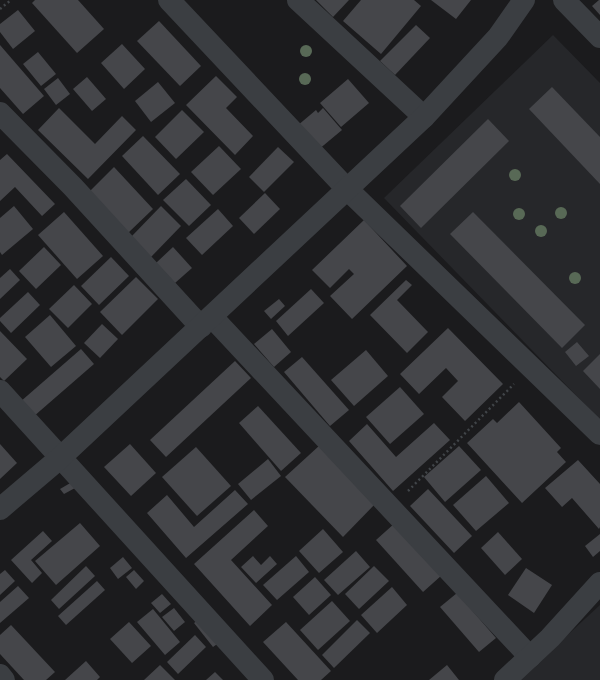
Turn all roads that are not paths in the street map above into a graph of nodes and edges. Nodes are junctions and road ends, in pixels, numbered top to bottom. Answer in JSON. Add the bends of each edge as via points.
{"nodes":[{"id":1,"x":169,"y":0,"type":"edge"},
{"id":2,"x":298,"y":0,"type":"edge"},
{"id":3,"x":524,"y":0,"type":"edge"},
{"id":4,"x":564,"y":0,"type":"edge"},
{"id":5,"x":600,"y":37,"type":"edge"},
{"id":6,"x":0,"y":113,"type":"edge"},
{"id":7,"x":424,"y":117,"type":"junction"},
{"id":8,"x":347,"y":189,"type":"junction"},
{"id":9,"x":207,"y":322,"type":"junction"},
{"id":10,"x":0,"y":391,"type":"edge"},
{"id":11,"x":600,"y":434,"type":"edge"},
{"id":12,"x":60,"y":458,"type":"junction"},
{"id":13,"x":0,"y":509,"type":"edge"},
{"id":14,"x":600,"y":583,"type":"edge"},
{"id":15,"x":530,"y":657,"type":"junction"},
{"id":16,"x":0,"y":675,"type":"edge"},
{"id":17,"x":4,"y":680,"type":"edge"},
{"id":18,"x":263,"y":680,"type":"edge"},
{"id":19,"x":505,"y":680,"type":"edge"}],
"edges":[{"from":1,"to":8,"type":"street"},
{"from":2,"to":7,"type":"street"},
{"from":3,"to":7,"type":"street","via":[[498,37]]},
{"from":4,"to":5,"type":"street"},
{"from":6,"to":9,"type":"street"},
{"from":7,"to":8,"type":"street"},
{"from":8,"to":9,"type":"street"},
{"from":8,"to":11,"type":"street"},
{"from":9,"to":12,"type":"street"},
{"from":9,"to":15,"type":"street","via":[[393,509]]},
{"from":10,"to":12,"type":"street"},
{"from":12,"to":13,"type":"street"},
{"from":12,"to":18,"type":"street"},
{"from":14,"to":15,"type":"street"},
{"from":15,"to":19,"type":"street"},
{"from":16,"to":17,"type":"street"}]}
